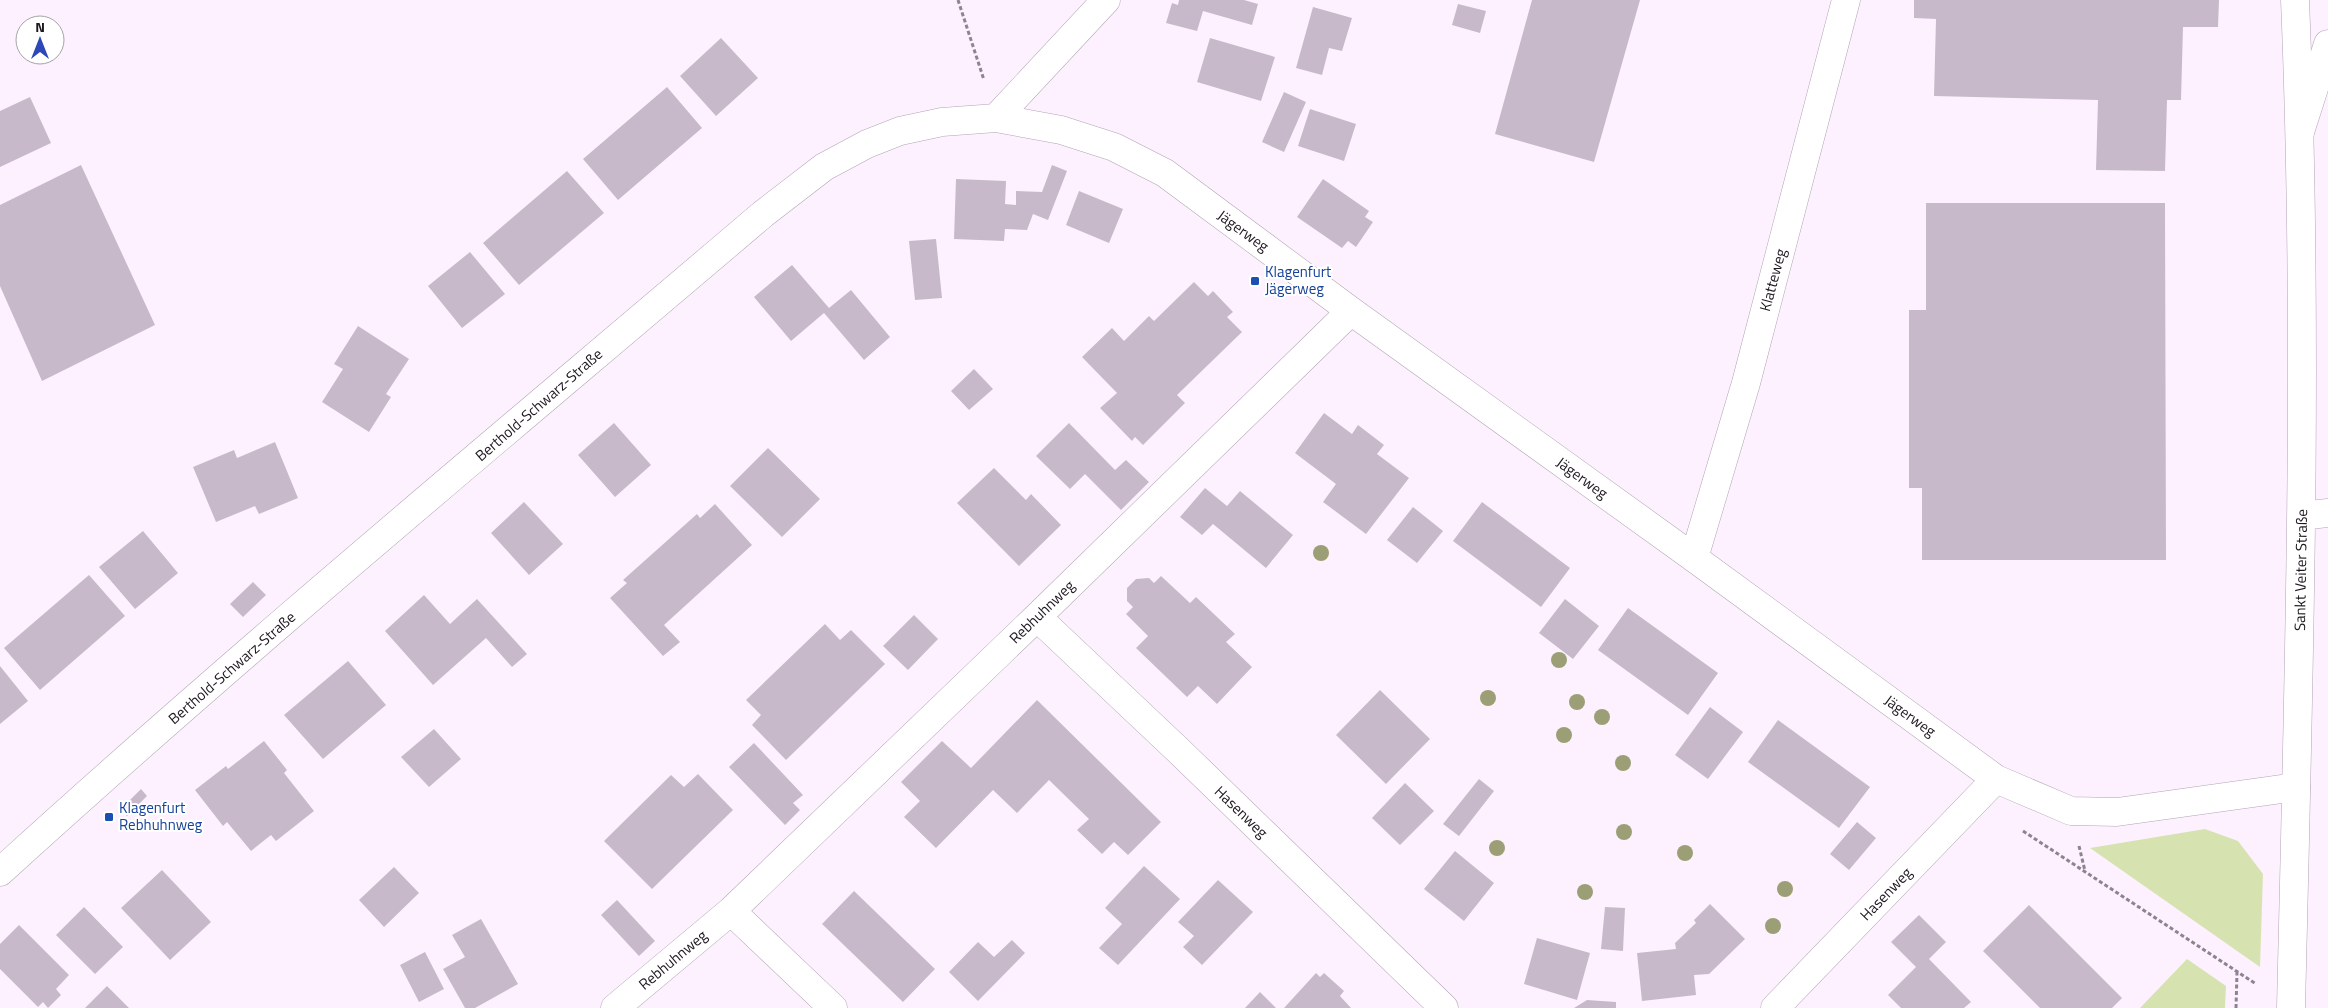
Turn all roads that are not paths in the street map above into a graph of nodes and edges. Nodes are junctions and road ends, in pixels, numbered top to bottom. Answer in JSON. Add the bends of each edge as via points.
{"nodes":[{"id":1,"x":1106,"y":0,"type":"edge"},
{"id":2,"x":1846,"y":0,"type":"edge"},
{"id":3,"x":2295,"y":0,"type":"edge"},
{"id":4,"x":2328,"y":44,"type":"edge"},
{"id":5,"x":996,"y":118,"type":"junction"},
{"id":6,"x":2300,"y":132,"type":"junction"},
{"id":7,"x":1351,"y":311,"type":"junction"},
{"id":8,"x":2315,"y":514,"type":"edge"},
{"id":9,"x":1694,"y":558,"type":"junction"},
{"id":10,"x":1037,"y":618,"type":"junction"},
{"id":11,"x":1996,"y":779,"type":"junction"},
{"id":12,"x":2296,"y":787,"type":"junction"},
{"id":13,"x":0,"y":872,"type":"edge"},
{"id":14,"x":731,"y":910,"type":"junction"},
{"id":15,"x":615,"y":1008,"type":"edge"},
{"id":16,"x":833,"y":1008,"type":"edge"},
{"id":17,"x":1444,"y":1008,"type":"edge"},
{"id":18,"x":1775,"y":1008,"type":"edge"},
{"id":19,"x":2291,"y":1008,"type":"edge"}],
"edges":[{"from":1,"to":5,"type":"main road"},
{"from":2,"to":9,"type":"main road","name":"Klatteweg","via":[[1746,383]]},
{"from":3,"to":6,"type":"main road","name":"Sankt Veiter Straße"},
{"from":4,"to":6,"type":"main road"},
{"from":5,"to":7,"type":"main road","name":"Jägerweg","via":[[1061,130],[1114,147],[1165,173]]},
{"from":5,"to":13,"type":"main road","name":"Berthold-Schwarz-Straße","via":[[942,122],[900,131],[824,167],[763,214],[308,602],[93,787]]},
{"from":6,"to":8,"type":"main road","name":"Sankt Veiter Straße"},
{"from":7,"to":9,"type":"main road","name":"Jägerweg"},
{"from":7,"to":10,"type":"main road","name":"Rebhuhnweg"},
{"from":8,"to":12,"type":"main road","name":"Sankt Veiter Straße"},
{"from":9,"to":11,"type":"main road","name":"Jägerweg"},
{"from":10,"to":14,"type":"main road","name":"Rebhuhnweg"},
{"from":10,"to":17,"type":"main road","name":"Hasenweg"},
{"from":11,"to":12,"type":"main road","name":"Jägerweg","via":[[2071,811],[2117,812]]},
{"from":11,"to":18,"type":"main road","name":"Hasenweg"},
{"from":12,"to":19,"type":"main road","name":"Sankt Veiter Straße"},
{"from":14,"to":15,"type":"main road","name":"Rebhuhnweg"},
{"from":14,"to":16,"type":"main road"}]}
